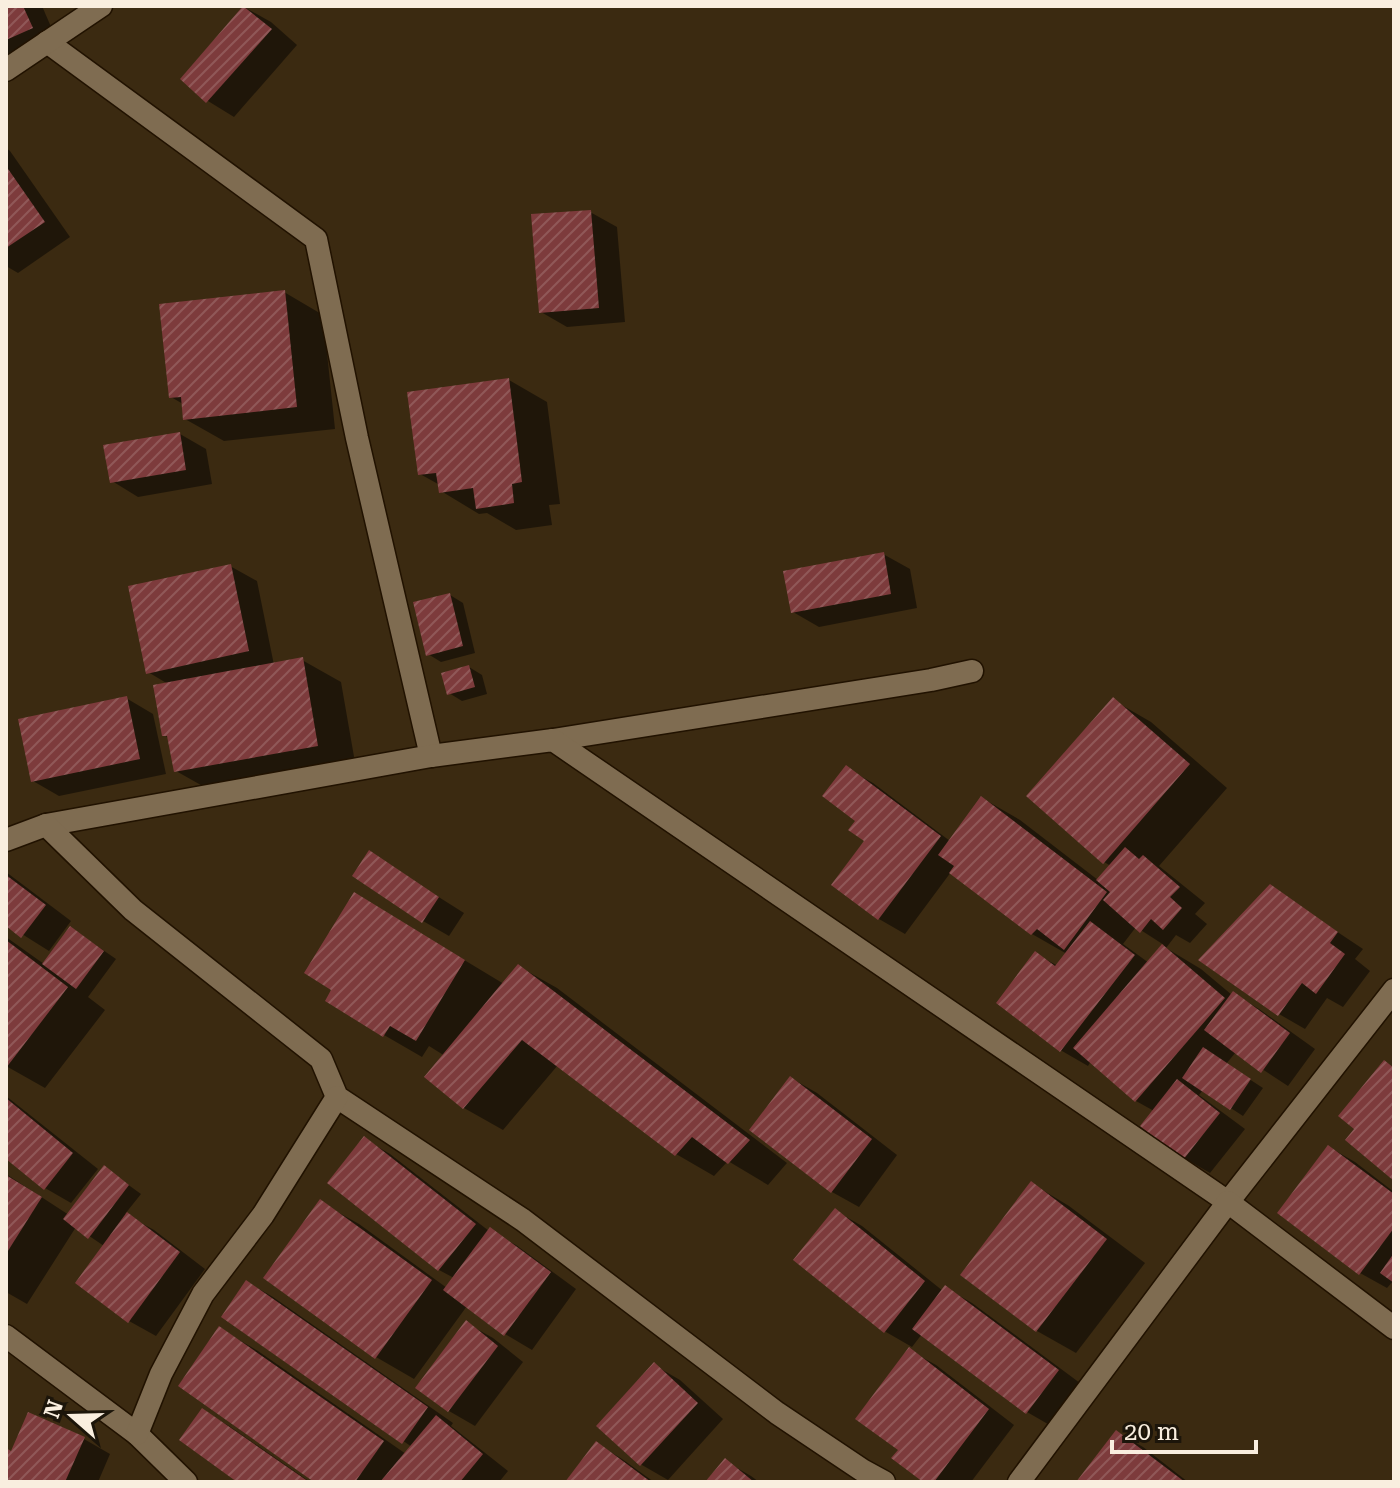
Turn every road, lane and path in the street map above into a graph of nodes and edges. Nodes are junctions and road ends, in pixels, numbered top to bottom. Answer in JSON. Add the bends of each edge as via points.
{"nodes":[{"id":1,"x":101,"y":6,"type":"edge"},
{"id":2,"x":47,"y":42,"type":"junction"},
{"id":3,"x":6,"y":70,"type":"edge"},
{"id":4,"x":972,"y":671,"type":"dead end"},
{"id":5,"x":553,"y":740,"type":"junction"},
{"id":6,"x":431,"y":756,"type":"junction"},
{"id":7,"x":46,"y":825,"type":"junction"},
{"id":8,"x":6,"y":840,"type":"edge"},
{"id":9,"x":1394,"y":990,"type":"edge"},
{"id":10,"x":337,"y":1097,"type":"junction"},
{"id":11,"x":1228,"y":1202,"type":"junction"},
{"id":12,"x":1394,"y":1328,"type":"edge"},
{"id":13,"x":7,"y":1341,"type":"edge"},
{"id":14,"x":137,"y":1434,"type":"junction"},
{"id":15,"x":186,"y":1482,"type":"edge"},
{"id":16,"x":884,"y":1482,"type":"edge"},
{"id":17,"x":1019,"y":1482,"type":"edge"}],
"edges":[{"from":1,"to":2,"type":"street"},
{"from":2,"to":3,"type":"street"},
{"from":2,"to":6,"type":"street","via":[[316,239]]},
{"from":4,"to":5,"type":"street"},
{"from":5,"to":6,"type":"street"},
{"from":5,"to":11,"type":"street"},
{"from":6,"to":7,"type":"street"},
{"from":7,"to":8,"type":"street"},
{"from":7,"to":10,"type":"street","via":[[133,910],[321,1059]]},
{"from":9,"to":11,"type":"street"},
{"from":10,"to":14,"type":"street","via":[[263,1215],[203,1294]]},
{"from":10,"to":16,"type":"street","via":[[523,1220],[777,1413]]},
{"from":11,"to":12,"type":"street"},
{"from":11,"to":17,"type":"street"},
{"from":13,"to":14,"type":"street"},
{"from":14,"to":15,"type":"street"}]}
